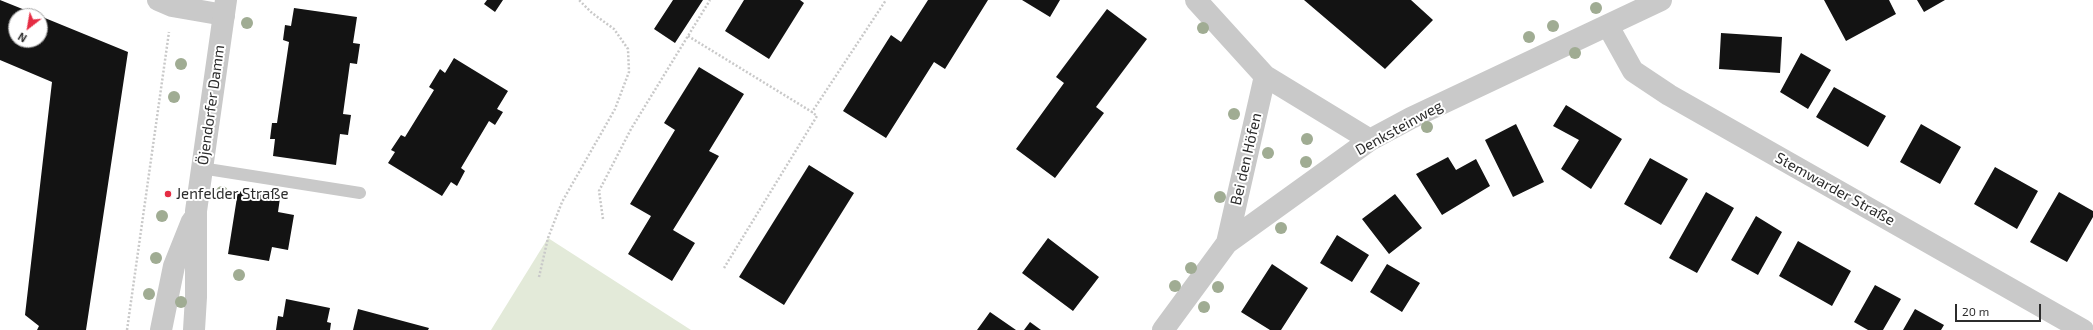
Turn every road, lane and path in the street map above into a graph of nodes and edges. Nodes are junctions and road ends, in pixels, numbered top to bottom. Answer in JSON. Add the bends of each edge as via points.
{"nodes":[{"id":1,"x":579,"y":0,"type":"edge"},
{"id":2,"x":710,"y":0,"type":"edge"},
{"id":3,"x":886,"y":0,"type":"edge"},
{"id":4,"x":1196,"y":0,"type":"edge"},
{"id":5,"x":1661,"y":0,"type":"edge"},
{"id":6,"x":165,"y":3,"type":"edge"},
{"id":7,"x":225,"y":8,"type":"edge"},
{"id":8,"x":1608,"y":26,"type":"junction"},
{"id":9,"x":688,"y":36,"type":"junction"},
{"id":10,"x":1265,"y":76,"type":"junction"},
{"id":11,"x":812,"y":112,"type":"junction"},
{"id":12,"x":1370,"y":140,"type":"junction"},
{"id":13,"x":201,"y":168,"type":"junction"},
{"id":14,"x":360,"y":193,"type":"dead end"},
{"id":15,"x":196,"y":211,"type":"junction"},
{"id":16,"x":603,"y":219,"type":"dead end"},
{"id":17,"x":1227,"y":243,"type":"junction"},
{"id":18,"x":724,"y":268,"type":"dead end"},
{"id":19,"x":539,"y":277,"type":"dead end"},
{"id":20,"x":1168,"y":328,"type":"edge"},
{"id":21,"x":127,"y":330,"type":"edge"},
{"id":22,"x":161,"y":330,"type":"edge"},
{"id":23,"x":194,"y":330,"type":"edge"},
{"id":24,"x":2083,"y":330,"type":"edge"}],
"edges":[{"from":1,"to":19,"type":"path","via":[[614,29],[628,49],[629,72],[615,109],[562,202],[548,238]]},
{"from":2,"to":9,"type":"path"},
{"from":3,"to":11,"type":"path"},
{"from":4,"to":10,"type":"street"},
{"from":5,"to":8,"type":"street","name":"Denksteinweg"},
{"from":6,"to":7,"type":"street"},
{"from":6,"to":21,"type":"path"},
{"from":7,"to":13,"type":"street","name":"Öjendorfer Damm"},
{"from":8,"to":12,"type":"street","name":"Denksteinweg","via":[[1411,118]]},
{"from":8,"to":24,"type":"street","name":"Stemwarder Straße","via":[[1633,71],[1669,96]]},
{"from":9,"to":11,"type":"path"},
{"from":9,"to":16,"type":"path","via":[[631,129],[599,190]]},
{"from":10,"to":12,"type":"street"},
{"from":10,"to":17,"type":"street","name":"Bei den Höfen"},
{"from":11,"to":18,"type":"path","via":[[817,116]]},
{"from":12,"to":17,"type":"street","name":"Denksteinweg"},
{"from":13,"to":14,"type":"lane"},
{"from":13,"to":15,"type":"street","name":"Öjendorfer Damm"},
{"from":15,"to":22,"type":"street","name":"Öjendorfer Damm","via":[[174,266]]},
{"from":15,"to":23,"type":"street","name":"Öjendorfer Damm"},
{"from":17,"to":20,"type":"street","name":"Denksteinweg"}]}
